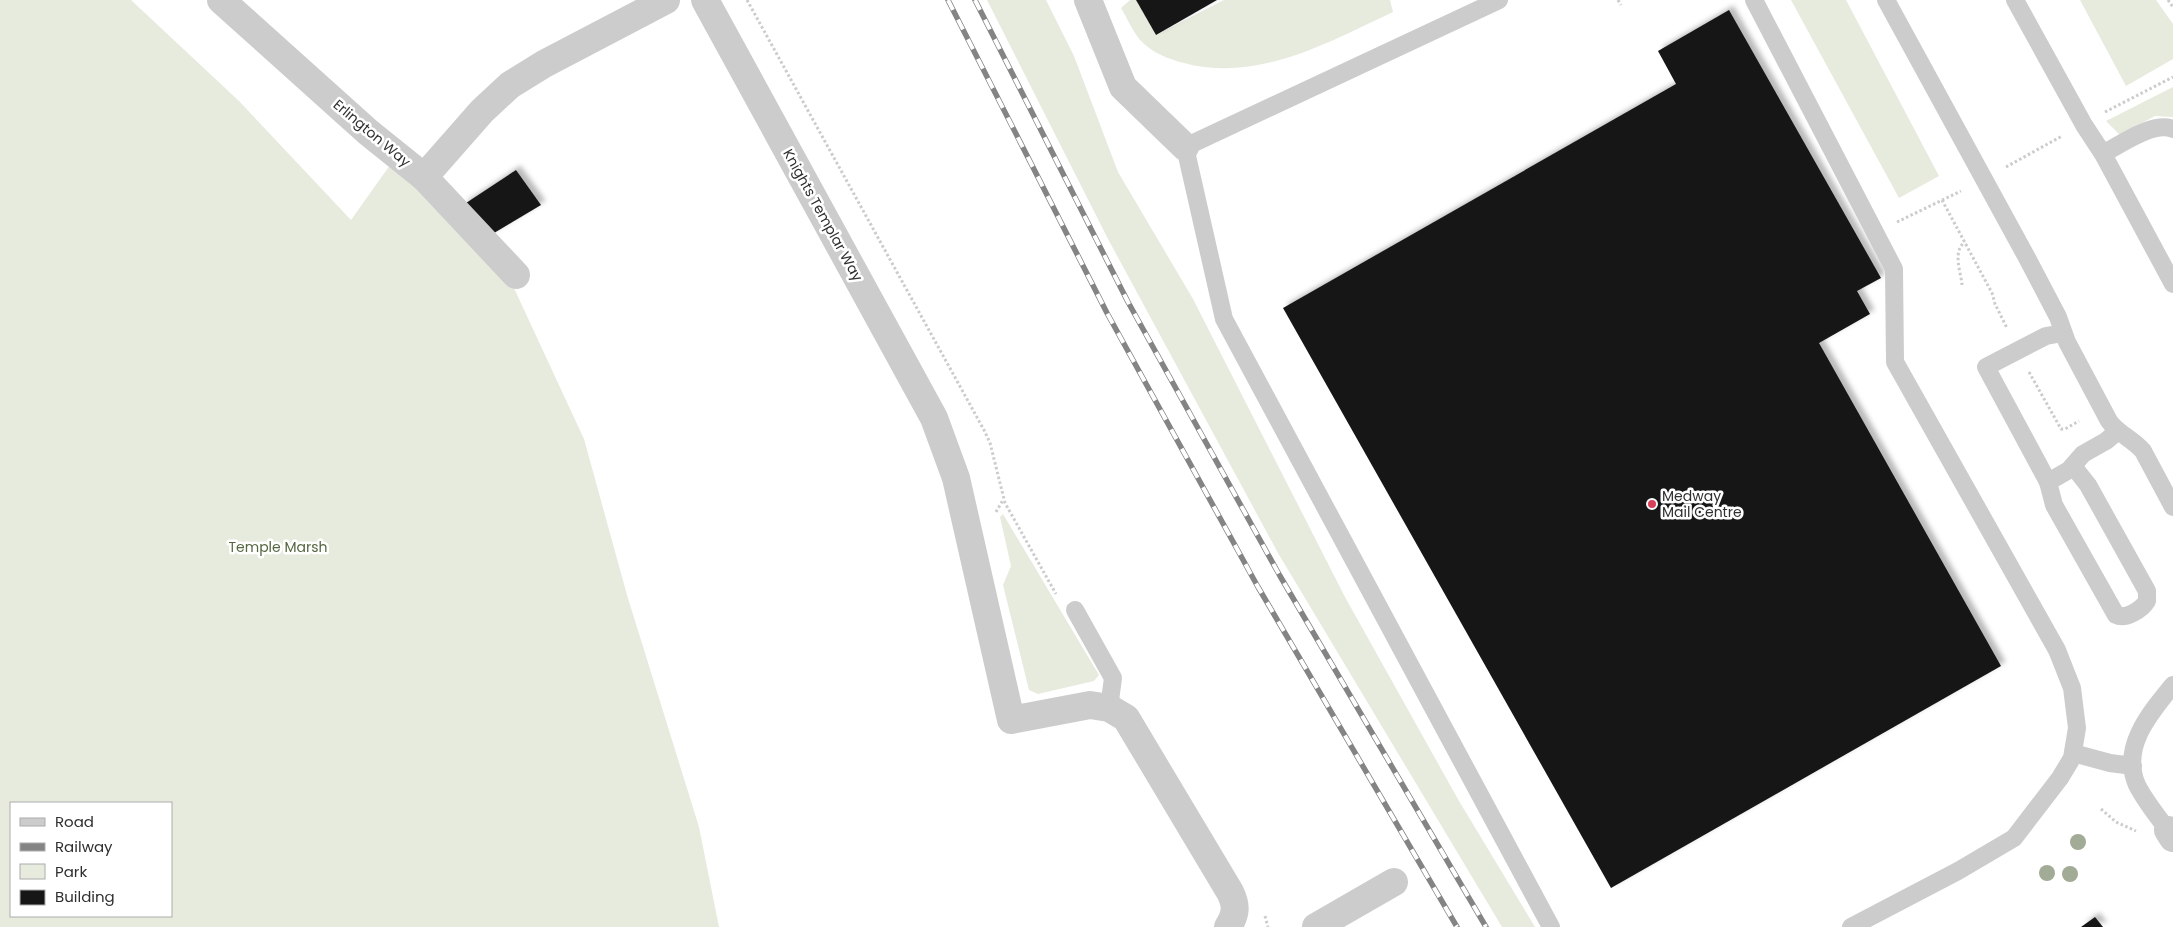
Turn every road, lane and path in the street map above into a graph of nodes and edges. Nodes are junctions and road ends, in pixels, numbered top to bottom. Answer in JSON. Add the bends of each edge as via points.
{"nodes":[{"id":1,"x":221,"y":0,"type":"edge"},
{"id":2,"x":666,"y":0,"type":"edge"},
{"id":3,"x":705,"y":0,"type":"edge"},
{"id":4,"x":747,"y":0,"type":"edge"},
{"id":5,"x":1088,"y":0,"type":"edge"},
{"id":6,"x":1499,"y":0,"type":"edge"},
{"id":7,"x":1618,"y":0,"type":"edge"},
{"id":8,"x":1754,"y":0,"type":"edge"},
{"id":9,"x":1886,"y":0,"type":"edge"},
{"id":10,"x":2015,"y":0,"type":"edge"},
{"id":11,"x":2168,"y":0,"type":"edge"},
{"id":12,"x":1621,"y":5,"type":"dead end"},
{"id":13,"x":2173,"y":7,"type":"edge"},
{"id":14,"x":2173,"y":129,"type":"edge"},
{"id":15,"x":1185,"y":147,"type":"junction"},
{"id":16,"x":2035,"y":151,"type":"dead end"},
{"id":17,"x":2104,"y":154,"type":"junction"},
{"id":18,"x":424,"y":176,"type":"junction"},
{"id":19,"x":1984,"y":179,"type":"junction"},
{"id":20,"x":1875,"y":233,"type":"junction"},
{"id":21,"x":1965,"y":242,"type":"dead end"},
{"id":22,"x":516,"y":275,"type":"dead end"},
{"id":23,"x":2173,"y":284,"type":"edge"},
{"id":24,"x":1962,"y":285,"type":"dead end"},
{"id":25,"x":2063,"y":333,"type":"junction"},
{"id":26,"x":2118,"y":431,"type":"junction"},
{"id":27,"x":2073,"y":466,"type":"junction"},
{"id":28,"x":2048,"y":482,"type":"junction"},
{"id":29,"x":2173,"y":507,"type":"edge"},
{"id":30,"x":1075,"y":610,"type":"joint"},
{"id":31,"x":2173,"y":685,"type":"edge"},
{"id":32,"x":1109,"y":708,"type":"junction"},
{"id":33,"x":2073,"y":753,"type":"junction"},
{"id":34,"x":2133,"y":766,"type":"junction"},
{"id":35,"x":2170,"y":834,"type":"edge"},
{"id":36,"x":1394,"y":882,"type":"dead end"},
{"id":37,"x":1238,"y":925,"type":"edge"},
{"id":38,"x":1316,"y":927,"type":"edge"},
{"id":39,"x":1550,"y":927,"type":"edge"},
{"id":40,"x":1851,"y":927,"type":"edge"}],
"edges":[{"from":1,"to":18,"type":"street","name":"Erlington Way","via":[[368,132]]},
{"from":2,"to":18,"type":"street","via":[[510,85]]},
{"from":3,"to":32,"type":"street","name":"Knights Templar Way","via":[[927,404],[956,478],[1011,720],[1090,705]]},
{"from":4,"to":30,"type":"path","via":[[986,435],[1005,503],[1060,602]]},
{"from":5,"to":15,"type":"street","via":[[1123,87]]},
{"from":6,"to":15,"type":"lane"},
{"from":7,"to":12,"type":"path"},
{"from":8,"to":20,"type":"lane"},
{"from":9,"to":19,"type":"lane"},
{"from":10,"to":17,"type":"lane","via":[[2084,125]]},
{"from":11,"to":13,"type":"path"},
{"from":14,"to":17,"type":"lane","via":[[2166,126],[2143,132]]},
{"from":15,"to":39,"type":"lane","via":[[1224,318]]},
{"from":16,"to":19,"type":"path"},
{"from":17,"to":23,"type":"lane"},
{"from":18,"to":22,"type":"street","name":"Erlington Way"},
{"from":19,"to":20,"type":"path"},
{"from":19,"to":25,"type":"lane","via":[[2058,317]]},
{"from":20,"to":33,"type":"lane","via":[[1894,269],[1895,362],[2064,664],[2076,713]]},
{"from":21,"to":24,"type":"path","via":[[1960,247],[1959,259]]},
{"from":25,"to":26,"type":"lane"},
{"from":25,"to":28,"type":"lane","via":[[2046,336],[1986,367]]},
{"from":26,"to":27,"type":"lane","via":[[2083,454]]},
{"from":26,"to":29,"type":"lane","via":[[2143,451]]},
{"from":27,"to":28,"type":"lane"},
{"from":27,"to":28,"type":"lane","via":[[2088,485],[2147,591],[2147,601],[2142,607],[2127,616],[2116,615],[2054,505]]},
{"from":30,"to":32,"type":"lane","via":[[1113,678]]},
{"from":31,"to":34,"type":"lane","via":[[2141,728]]},
{"from":32,"to":37,"type":"street","via":[[1120,713],[1133,727],[1230,892]]},
{"from":33,"to":34,"type":"lane"},
{"from":33,"to":40,"type":"lane","via":[[2070,764],[2014,838]]},
{"from":34,"to":35,"type":"lane","via":[[2138,786]]},
{"from":36,"to":38,"type":"street"}]}
